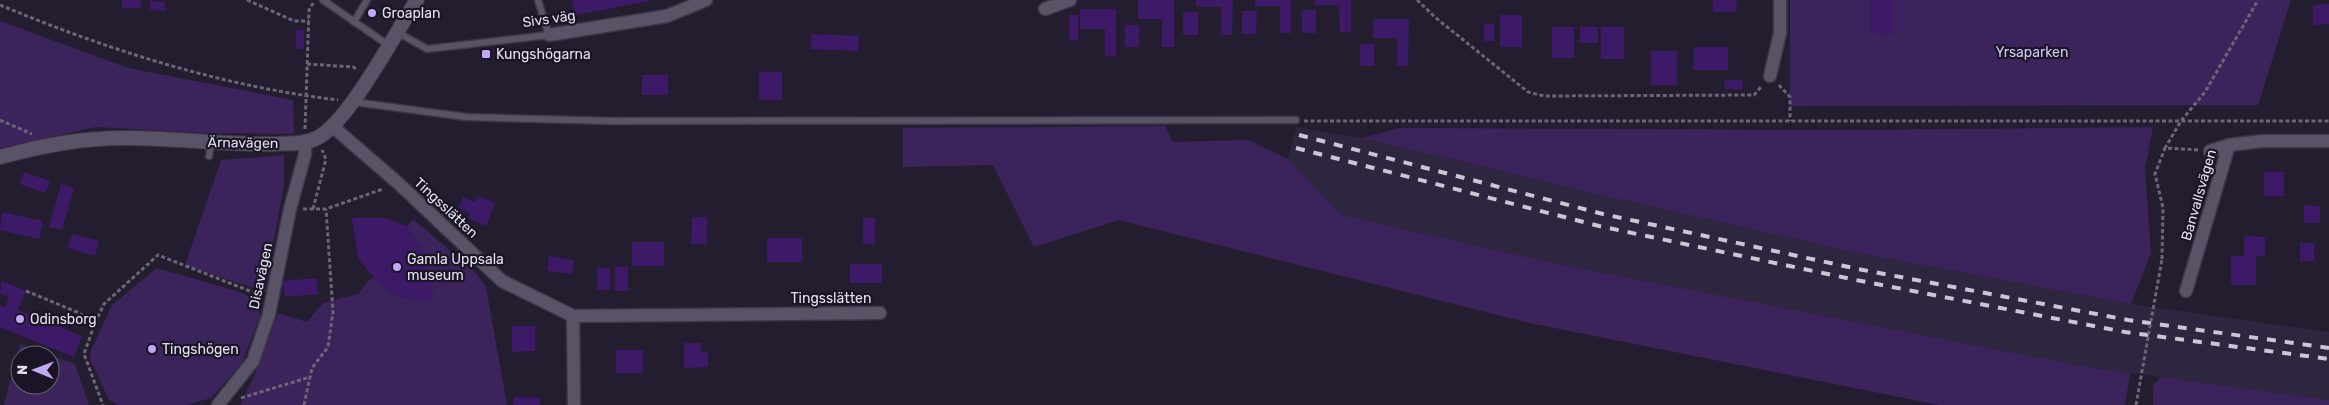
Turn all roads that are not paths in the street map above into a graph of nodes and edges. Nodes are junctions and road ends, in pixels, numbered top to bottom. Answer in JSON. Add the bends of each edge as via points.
{"nodes":[{"id":1,"x":323,"y":0,"type":"edge"},
{"id":2,"x":367,"y":0,"type":"edge"},
{"id":3,"x":417,"y":0,"type":"edge"},
{"id":4,"x":538,"y":0,"type":"edge"},
{"id":5,"x":706,"y":0,"type":"edge"},
{"id":6,"x":1070,"y":0,"type":"edge"},
{"id":7,"x":1780,"y":0,"type":"edge"},
{"id":8,"x":1045,"y":9,"type":"dead end"},
{"id":9,"x":354,"y":22,"type":"junction"},
{"id":10,"x":396,"y":31,"type":"junction"},
{"id":11,"x":549,"y":35,"type":"junction"},
{"id":12,"x":388,"y":45,"type":"junction"},
{"id":13,"x":1770,"y":76,"type":"road end"},
{"id":14,"x":352,"y":101,"type":"junction"},
{"id":15,"x":1296,"y":120,"type":"road end"},
{"id":16,"x":332,"y":126,"type":"junction"},
{"id":17,"x":2329,"y":141,"type":"edge"},
{"id":18,"x":305,"y":142,"type":"junction"},
{"id":19,"x":2229,"y":145,"type":"junction"},
{"id":20,"x":2210,"y":151,"type":"road end"},
{"id":21,"x":0,"y":157,"type":"edge"},
{"id":22,"x":2186,"y":291,"type":"dead end"},
{"id":23,"x":880,"y":313,"type":"dead end"},
{"id":24,"x":573,"y":316,"type":"junction"},
{"id":25,"x":218,"y":405,"type":"edge"},
{"id":26,"x":574,"y":405,"type":"edge"}],
"edges":[{"from":1,"to":9,"type":"lane"},
{"from":2,"to":9,"type":"lane"},
{"from":3,"to":10,"type":"street","name":"Ärnavägen"},
{"from":4,"to":11,"type":"lane"},
{"from":5,"to":11,"type":"street","name":"Sivs väg","via":[[667,16]]},
{"from":6,"to":8,"type":"street"},
{"from":7,"to":13,"type":"street","via":[[1780,33]]},
{"from":9,"to":12,"type":"lane"},
{"from":10,"to":11,"type":"lane","name":"Sivs väg","via":[[427,49]]},
{"from":10,"to":12,"type":"street","name":"Ärnavägen"},
{"from":12,"to":14,"type":"street","name":"Ärnavägen"},
{"from":14,"to":15,"type":"lane","via":[[466,116],[612,121]]},
{"from":14,"to":16,"type":"street","name":"Ärnavägen"},
{"from":16,"to":18,"type":"street","name":"Ärnavägen","via":[[317,138]]},
{"from":16,"to":24,"type":"street","name":"Tingsslätten","via":[[502,281]]},
{"from":17,"to":19,"type":"street","name":"Banvallsvägen","via":[[2262,141]]},
{"from":18,"to":21,"type":"street","name":"Ärnavägen","via":[[210,150],[130,138],[51,143]]},
{"from":18,"to":25,"type":"street","name":"Disavägen","via":[[272,299],[253,361]]},
{"from":19,"to":20,"type":"street"},
{"from":19,"to":22,"type":"street","name":"Banvallsvägen"},
{"from":23,"to":24,"type":"street","name":"Tingsslätten"},
{"from":24,"to":26,"type":"street"}]}
